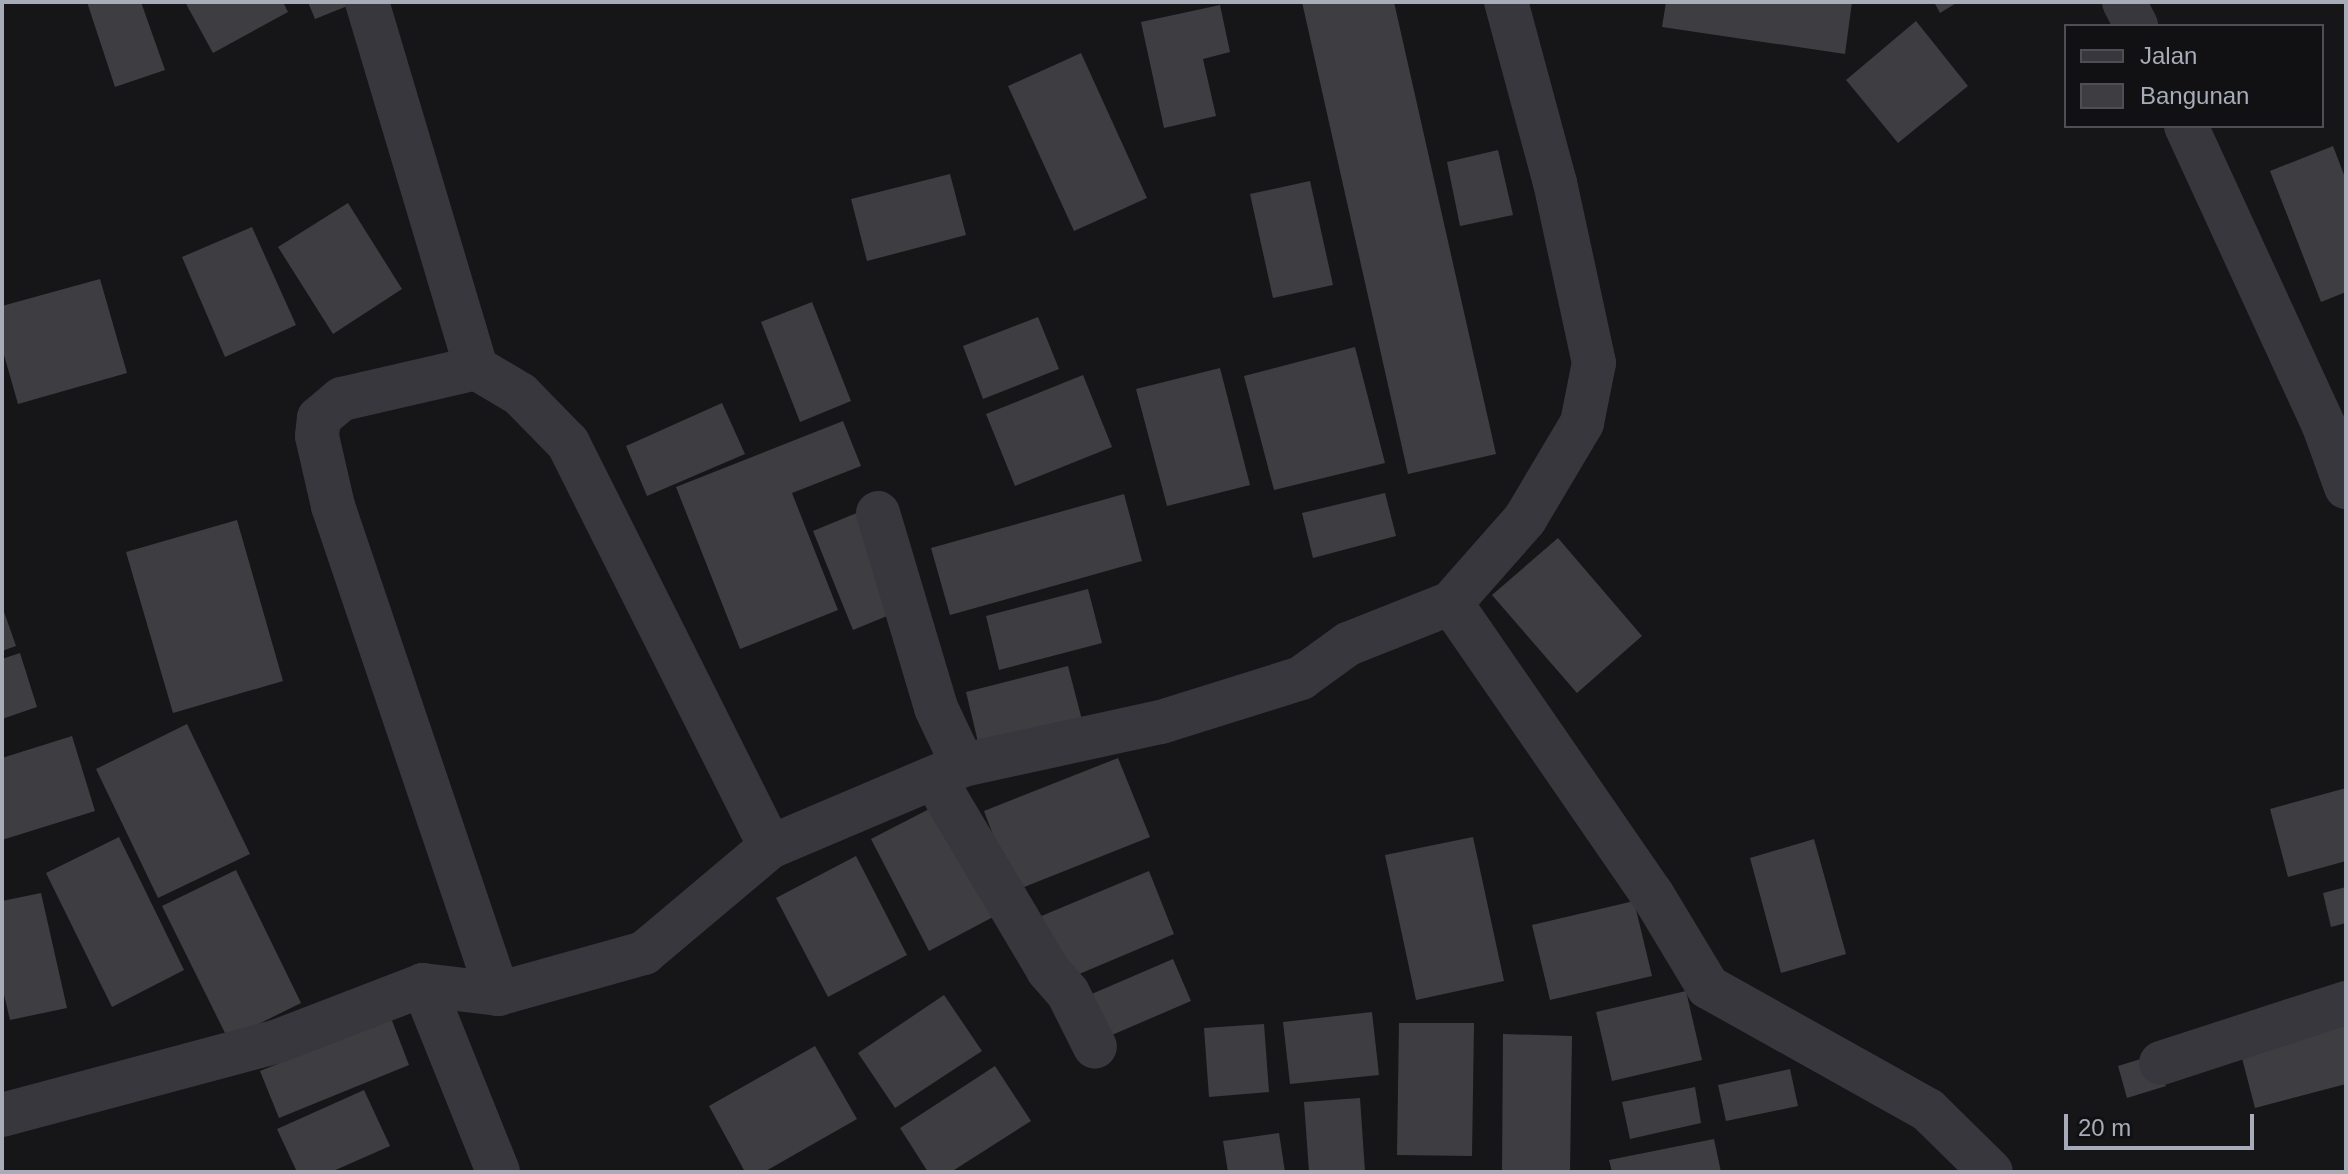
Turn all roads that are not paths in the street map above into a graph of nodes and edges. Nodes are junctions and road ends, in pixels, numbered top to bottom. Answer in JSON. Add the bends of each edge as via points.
{"nodes":[{"id":1,"x":367,"y":2,"type":"edge"},
{"id":2,"x":1506,"y":2,"type":"edge"},
{"id":3,"x":2124,"y":2,"type":"edge"},
{"id":4,"x":2135,"y":24,"type":"edge"},
{"id":5,"x":2187,"y":128,"type":"edge"},
{"id":6,"x":476,"y":368,"type":"junction"},
{"id":7,"x":2346,"y":487,"type":"edge"},
{"id":8,"x":878,"y":513,"type":"dead end"},
{"id":9,"x":1451,"y":603,"type":"junction"},
{"id":10,"x":949,"y":773,"type":"junction"},
{"id":11,"x":770,"y":847,"type":"junction"},
{"id":12,"x":423,"y":985,"type":"junction"},
{"id":13,"x":498,"y":994,"type":"junction"},
{"id":14,"x":2346,"y":1003,"type":"edge"},
{"id":15,"x":1095,"y":1047,"type":"dead end"},
{"id":16,"x":2161,"y":1063,"type":"dead end"},
{"id":17,"x":2,"y":1115,"type":"edge"},
{"id":18,"x":498,"y":1172,"type":"edge"},
{"id":19,"x":1991,"y":1172,"type":"edge"}],
"edges":[{"from":1,"to":6,"type":"street"},
{"from":2,"to":9,"type":"street","via":[[1555,183],[1594,363],[1582,423],[1525,519]]},
{"from":3,"to":4,"type":"street"},
{"from":5,"to":7,"type":"street","via":[[2324,426]]},
{"from":6,"to":11,"type":"street","via":[[520,394],[568,443]]},
{"from":6,"to":13,"type":"street","via":[[342,399],[319,418],[317,436],[333,506]]},
{"from":8,"to":10,"type":"street","via":[[936,708]]},
{"from":9,"to":10,"type":"street","via":[[1348,644],[1301,678],[1161,722]]},
{"from":9,"to":19,"type":"street","via":[[1652,894],[1708,987],[1928,1110]]},
{"from":10,"to":11,"type":"street"},
{"from":10,"to":15,"type":"street"},
{"from":11,"to":13,"type":"street","via":[[644,953]]},
{"from":12,"to":13,"type":"street"},
{"from":12,"to":17,"type":"street","via":[[278,1041]]},
{"from":12,"to":18,"type":"street"},
{"from":14,"to":16,"type":"street"}]}
